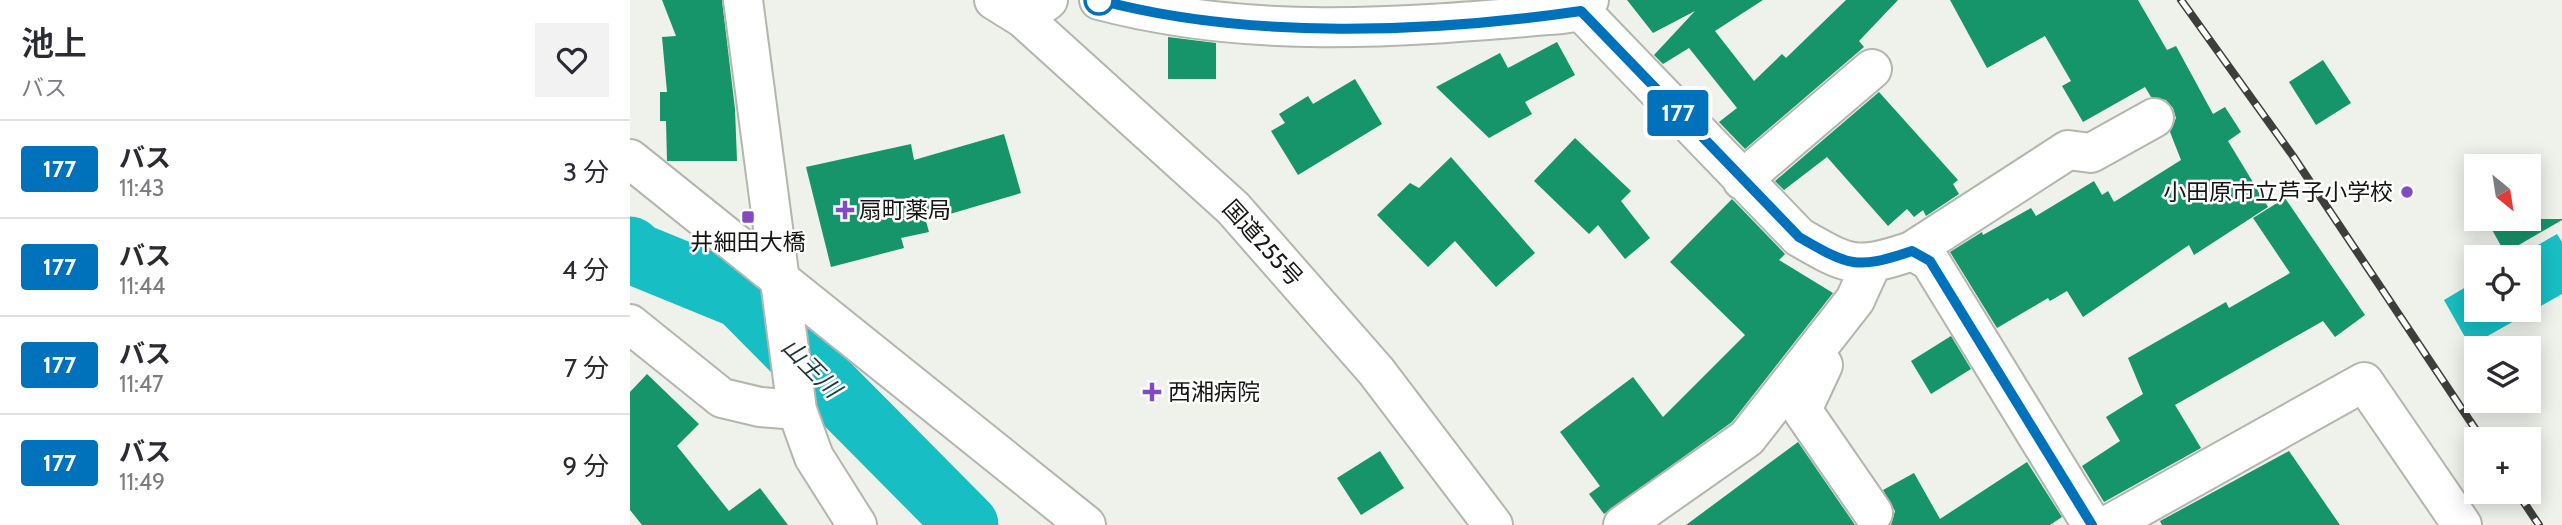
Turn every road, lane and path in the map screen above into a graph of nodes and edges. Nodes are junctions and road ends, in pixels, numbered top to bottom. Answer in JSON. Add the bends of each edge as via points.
{"nodes":[{"id":1,"x":743,"y":0,"type":"edge"},
{"id":2,"x":1099,"y":0,"type":"edge"},
{"id":3,"x":1585,"y":5,"type":"edge"},
{"id":4,"x":1022,"y":6,"type":"edge"},
{"id":5,"x":1872,"y":69,"type":"dead end"},
{"id":6,"x":2154,"y":118,"type":"dead end"},
{"id":7,"x":630,"y":159,"type":"edge"},
{"id":8,"x":1742,"y":180,"type":"junction"},
{"id":9,"x":1912,"y":251,"type":"junction"},
{"id":10,"x":1871,"y":265,"type":"junction"},
{"id":11,"x":778,"y":282,"type":"junction"},
{"id":12,"x":1855,"y":300,"type":"junction"},
{"id":13,"x":630,"y":324,"type":"edge"},
{"id":14,"x":797,"y":410,"type":"junction"},
{"id":15,"x":1873,"y":513,"type":"dead end"},
{"id":16,"x":858,"y":525,"type":"edge"},
{"id":17,"x":1086,"y":525,"type":"edge"},
{"id":18,"x":1493,"y":525,"type":"edge"},
{"id":19,"x":1623,"y":525,"type":"edge"},
{"id":20,"x":2092,"y":525,"type":"edge"},
{"id":21,"x":2108,"y":525,"type":"edge"},
{"id":22,"x":2462,"y":525,"type":"edge"}],
"edges":[{"from":1,"to":11,"type":"main road"},
{"from":2,"to":3,"type":"main road","via":[[1216,24],[1280,28],[1424,25]]},
{"from":3,"to":8,"type":"main road"},
{"from":4,"to":18,"type":"main road","name":"国道255号","via":[[1233,208],[1376,370]]},
{"from":5,"to":8,"type":"main road"},
{"from":6,"to":9,"type":"main road","via":[[2091,153],[2068,149]]},
{"from":7,"to":11,"type":"main road"},
{"from":8,"to":10,"type":"main road","via":[[1799,237],[1836,259]]},
{"from":9,"to":10,"type":"main road"},
{"from":9,"to":20,"type":"main road","via":[[1930,261]]},
{"from":10,"to":12,"type":"main road"},
{"from":11,"to":14,"type":"main road"},
{"from":11,"to":17,"type":"main road"},
{"from":12,"to":15,"type":"main road","via":[[1802,410]]},
{"from":12,"to":19,"type":"main road","via":[[1747,438]]},
{"from":13,"to":14,"type":"main road","via":[[722,398]]},
{"from":14,"to":16,"type":"main road","via":[[814,457]]},
{"from":21,"to":22,"type":"main road","via":[[2364,382]]}]}
